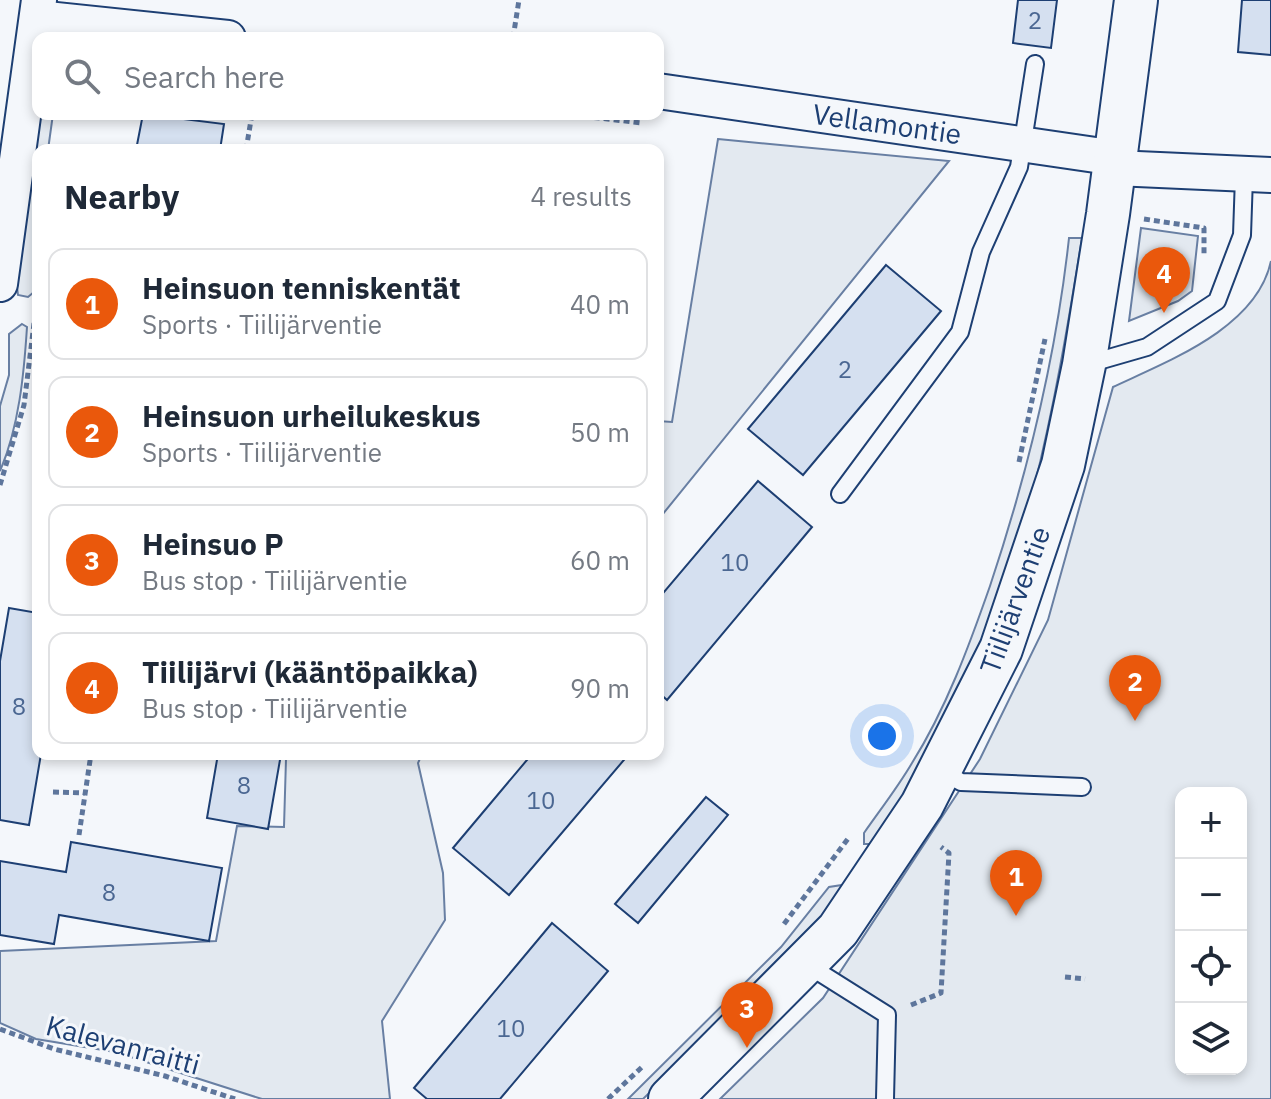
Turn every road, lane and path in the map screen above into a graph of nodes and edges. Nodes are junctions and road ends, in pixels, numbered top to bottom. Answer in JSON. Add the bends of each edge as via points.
{"nodes":[{"id":1,"x":519,"y":0,"type":"edge"},
{"id":2,"x":1136,"y":0,"type":"edge"},
{"id":3,"x":38,"y":9,"type":"edge"},
{"id":4,"x":35,"y":32,"type":"edge"},
{"id":5,"x":189,"y":32,"type":"edge"},
{"id":6,"x":514,"y":32,"type":"edge"},
{"id":7,"x":32,"y":52,"type":"edge"},
{"id":8,"x":1035,"y":64,"type":"dead end"},
{"id":9,"x":664,"y":92,"type":"edge"},
{"id":10,"x":251,"y":120,"type":"edge"},
{"id":11,"x":247,"y":144,"type":"edge"},
{"id":12,"x":1024,"y":144,"type":"junction"},
{"id":13,"x":1115,"y":163,"type":"junction"},
{"id":14,"x":1258,"y":176,"type":"edge"},
{"id":15,"x":1108,"y":214,"type":"junction"},
{"id":16,"x":1204,"y":269,"type":"dead end"},
{"id":17,"x":0,"y":284,"type":"edge"},
{"id":18,"x":1046,"y":332,"type":"dead end"},
{"id":19,"x":32,"y":340,"type":"edge"},
{"id":20,"x":1084,"y":365,"type":"junction"},
{"id":21,"x":1017,"y":473,"type":"dead end"},
{"id":22,"x":0,"y":485,"type":"edge"},
{"id":23,"x":840,"y":494,"type":"dead end"},
{"id":24,"x":90,"y":760,"type":"edge"},
{"id":25,"x":941,"y":771,"type":"junction"},
{"id":26,"x":1082,"y":787,"type":"dead end"},
{"id":27,"x":53,"y":792,"type":"dead end"},
{"id":28,"x":85,"y":793,"type":"junction"},
{"id":29,"x":858,"y":823,"type":"dead end"},
{"id":30,"x":909,"y":824,"type":"junction"},
{"id":31,"x":79,"y":835,"type":"dead end"},
{"id":32,"x":779,"y":931,"type":"dead end"},
{"id":33,"x":804,"y":963,"type":"junction"},
{"id":34,"x":1065,"y":977,"type":"dead end"},
{"id":35,"x":1085,"y":979,"type":"dead end"},
{"id":36,"x":887,"y":1015,"type":"junction"},
{"id":37,"x":0,"y":1029,"type":"edge"},
{"id":38,"x":653,"y":1057,"type":"dead end"},
{"id":39,"x":235,"y":1099,"type":"edge"},
{"id":40,"x":608,"y":1099,"type":"edge"},
{"id":41,"x":670,"y":1099,"type":"edge"},
{"id":42,"x":885,"y":1099,"type":"edge"}],
"edges":[{"from":1,"to":6,"type":"path"},
{"from":2,"to":13,"type":"street","name":"Tiilijärventie"},
{"from":3,"to":4,"type":"street"},
{"from":3,"to":5,"type":"street"},
{"from":7,"to":17,"type":"street"},
{"from":8,"to":12,"type":"lane"},
{"from":9,"to":12,"type":"street","name":"Vellamontie"},
{"from":10,"to":11,"type":"path"},
{"from":12,"to":13,"type":"street","name":"Vellamontie"},
{"from":12,"to":23,"type":"lane","via":[[981,252],[960,332]]},
{"from":13,"to":14,"type":"street","name":"Vellamontie"},
{"from":13,"to":15,"type":"street","name":"Tiilijärventie"},
{"from":14,"to":20,"type":"lane","via":[[1217,301],[1147,347]]},
{"from":15,"to":16,"type":"path","via":[[1204,228]]},
{"from":15,"to":20,"type":"street","name":"Tiilijärventie"},
{"from":18,"to":21,"type":"path"},
{"from":19,"to":22,"type":"path","via":[[24,405]]},
{"from":20,"to":25,"type":"street","name":"Tiilijärventie","via":[[1063,465],[1001,649]]},
{"from":24,"to":28,"type":"path"},
{"from":25,"to":26,"type":"lane","via":[[961,782]]},
{"from":25,"to":30,"type":"street","name":"Tiilijärventie"},
{"from":27,"to":28,"type":"path"},
{"from":28,"to":31,"type":"path"},
{"from":29,"to":32,"type":"path"},
{"from":30,"to":33,"type":"street","name":"Tiilijärventie","via":[[838,930]]},
{"from":30,"to":36,"type":"path","via":[[949,853],[941,993]]},
{"from":33,"to":36,"type":"lane"},
{"from":33,"to":41,"type":"street","name":"Tiilijärventie"},
{"from":34,"to":35,"type":"path"},
{"from":36,"to":42,"type":"lane"},
{"from":37,"to":39,"type":"path","name":"Kalevanraitti"},
{"from":38,"to":40,"type":"path"}]}
